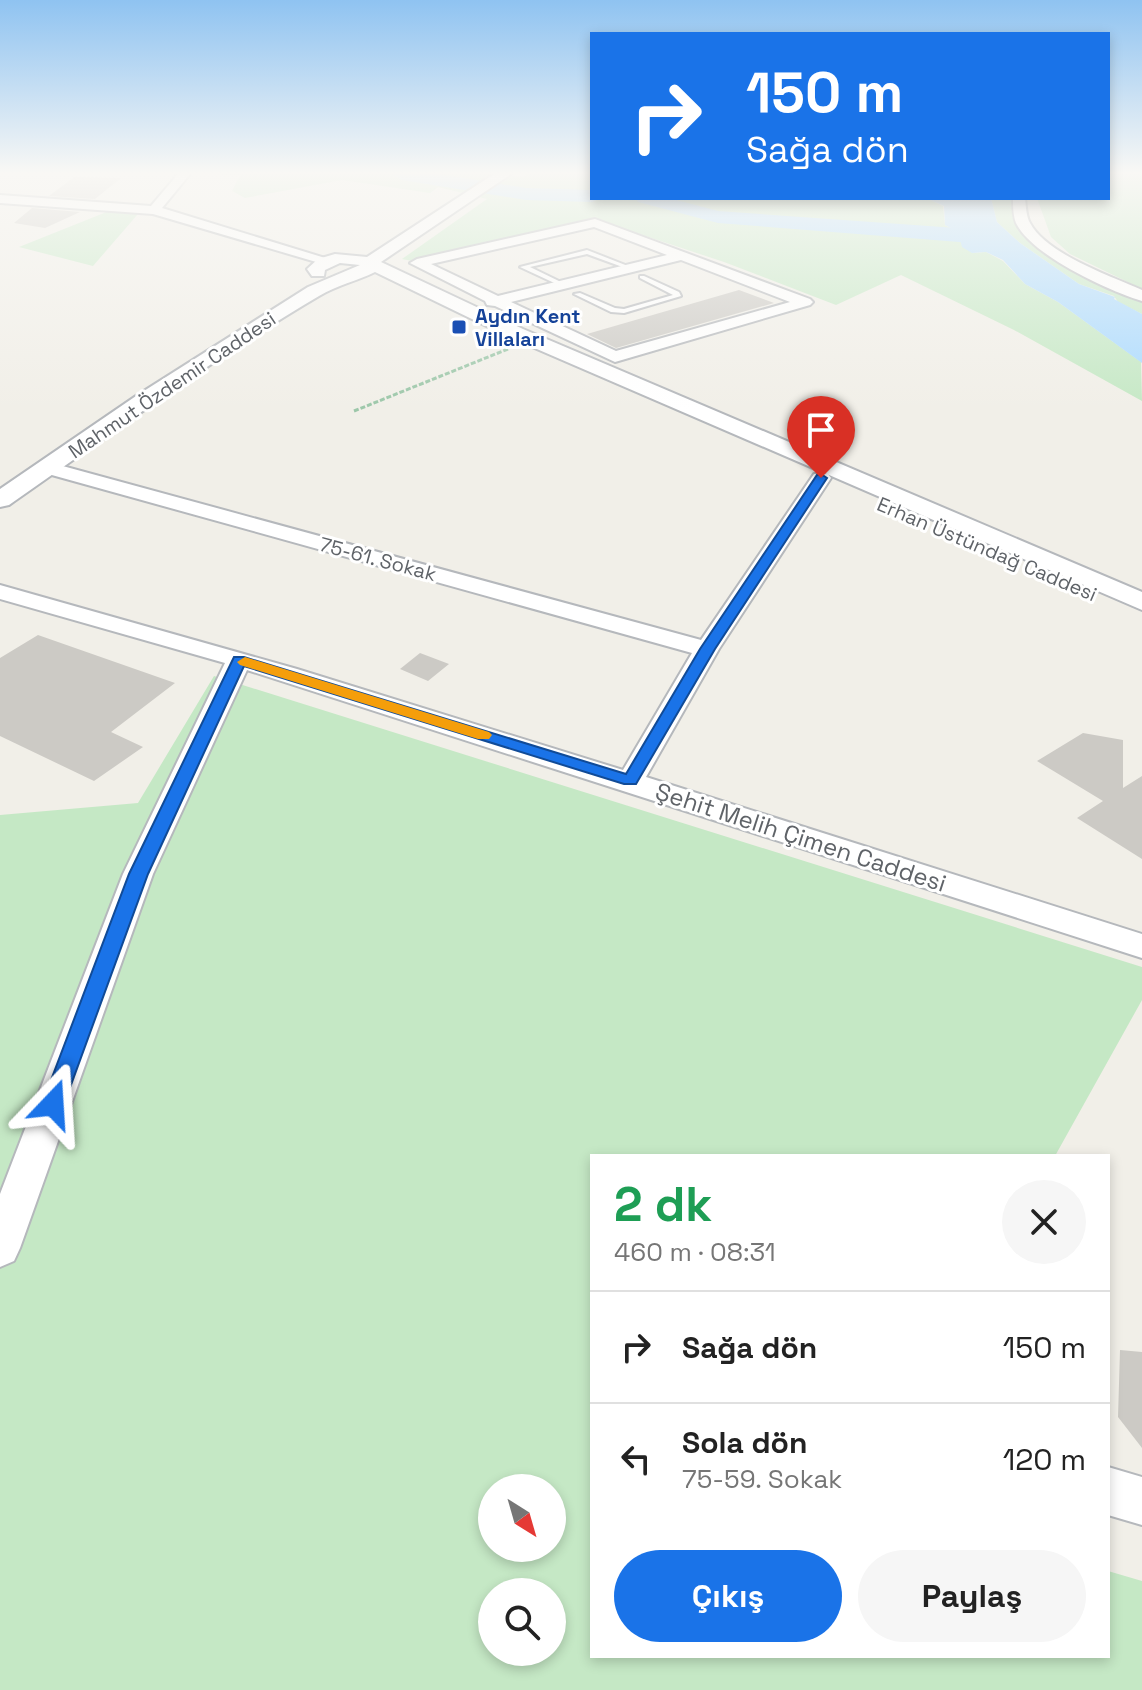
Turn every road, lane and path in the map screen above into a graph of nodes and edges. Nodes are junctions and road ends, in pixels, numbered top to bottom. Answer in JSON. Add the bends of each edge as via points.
{"nodes":[{"id":1,"x":288,"y":253,"type":"edge"},
{"id":2,"x":355,"y":253,"type":"edge"},
{"id":3,"x":385,"y":253,"type":"edge"},
{"id":4,"x":462,"y":253,"type":"edge"},
{"id":5,"x":583,"y":253,"type":"edge"},
{"id":6,"x":589,"y":253,"type":"edge"},
{"id":7,"x":673,"y":253,"type":"edge"},
{"id":8,"x":1057,"y":253,"type":"edge"},
{"id":9,"x":681,"y":256,"type":"junction"},
{"id":10,"x":699,"y":262,"type":"junction"},
{"id":11,"x":369,"y":264,"type":"junction"},
{"id":12,"x":332,"y":267,"type":"junction"},
{"id":13,"x":636,"y":273,"type":"junction"},
{"id":14,"x":563,"y":285,"type":"junction"},
{"id":15,"x":578,"y":294,"type":"junction"},
{"id":16,"x":1142,"y":296,"type":"edge"},
{"id":17,"x":482,"y":309,"type":"junction"},
{"id":18,"x":516,"y":310,"type":"junction"},
{"id":19,"x":520,"y":345,"type":"junction"},
{"id":20,"x":354,"y":411,"type":"dead end"},
{"id":21,"x":48,"y":468,"type":"junction"},
{"id":22,"x":821,"y":478,"type":"junction"},
{"id":23,"x":0,"y":481,"type":"edge"},
{"id":24,"x":0,"y":500,"type":"edge"},
{"id":25,"x":0,"y":592,"type":"edge"},
{"id":26,"x":1142,"y":602,"type":"edge"},
{"id":27,"x":1142,"y":617,"type":"edge"},
{"id":28,"x":707,"y":649,"type":"junction"},
{"id":29,"x":239,"y":660,"type":"junction"},
{"id":30,"x":630,"y":781,"type":"junction"},
{"id":31,"x":1142,"y":946,"type":"edge"},
{"id":32,"x":0,"y":1248,"type":"edge"},
{"id":33,"x":1110,"y":1492,"type":"edge"},
{"id":34,"x":1142,"y":1501,"type":"edge"}],
"edges":[{"from":1,"to":12,"type":"street"},
{"from":2,"to":12,"type":"street"},
{"from":3,"to":11,"type":"street"},
{"from":4,"to":17,"type":"street","via":[[417,263]]},
{"from":5,"to":14,"type":"lane","via":[[523,267]]},
{"from":6,"to":13,"type":"lane"},
{"from":7,"to":9,"type":"street"},
{"from":8,"to":16,"type":"street"},
{"from":9,"to":10,"type":"street"},
{"from":9,"to":13,"type":"street"},
{"from":10,"to":13,"type":"street"},
{"from":10,"to":18,"type":"street","via":[[805,302],[615,357]]},
{"from":11,"to":12,"type":"street","via":[[364,271]]},
{"from":11,"to":17,"type":"street","name":"Erhan Üstündağ Caddesi"},
{"from":12,"to":19,"type":"street","name":"Erhan Üstündağ Caddesi"},
{"from":12,"to":21,"type":"street","name":"Mahmut Özdemir Caddesi","via":[[314,291]]},
{"from":12,"to":23,"type":"street","name":"Mahmut Özdemir Caddesi"},
{"from":13,"to":14,"type":"street"},
{"from":13,"to":15,"type":"street"},
{"from":13,"to":15,"type":"lane","via":[[677,296],[624,311]]},
{"from":14,"to":17,"type":"street"},
{"from":15,"to":18,"type":"street"},
{"from":17,"to":18,"type":"street"},
{"from":17,"to":26,"type":"street","name":"Erhan Üstündağ Caddesi"},
{"from":19,"to":20,"type":"path"},
{"from":19,"to":22,"type":"street","name":"Erhan Üstündağ Caddesi"},
{"from":21,"to":24,"type":"street","name":"Mahmut Özdemir Caddesi"},
{"from":21,"to":28,"type":"street","name":"75-61. Sokak"},
{"from":22,"to":27,"type":"street","name":"Erhan Üstündağ Caddesi"},
{"from":22,"to":28,"type":"street"},
{"from":25,"to":29,"type":"street","name":"Şehit Melih Çimen Caddesi"},
{"from":28,"to":30,"type":"street"},
{"from":29,"to":30,"type":"street","name":"Şehit Melih Çimen Caddesi"},
{"from":29,"to":32,"type":"street","via":[[138,874]]},
{"from":30,"to":31,"type":"street","name":"Şehit Melih Çimen Caddesi"},
{"from":33,"to":34,"type":"street"}]}
